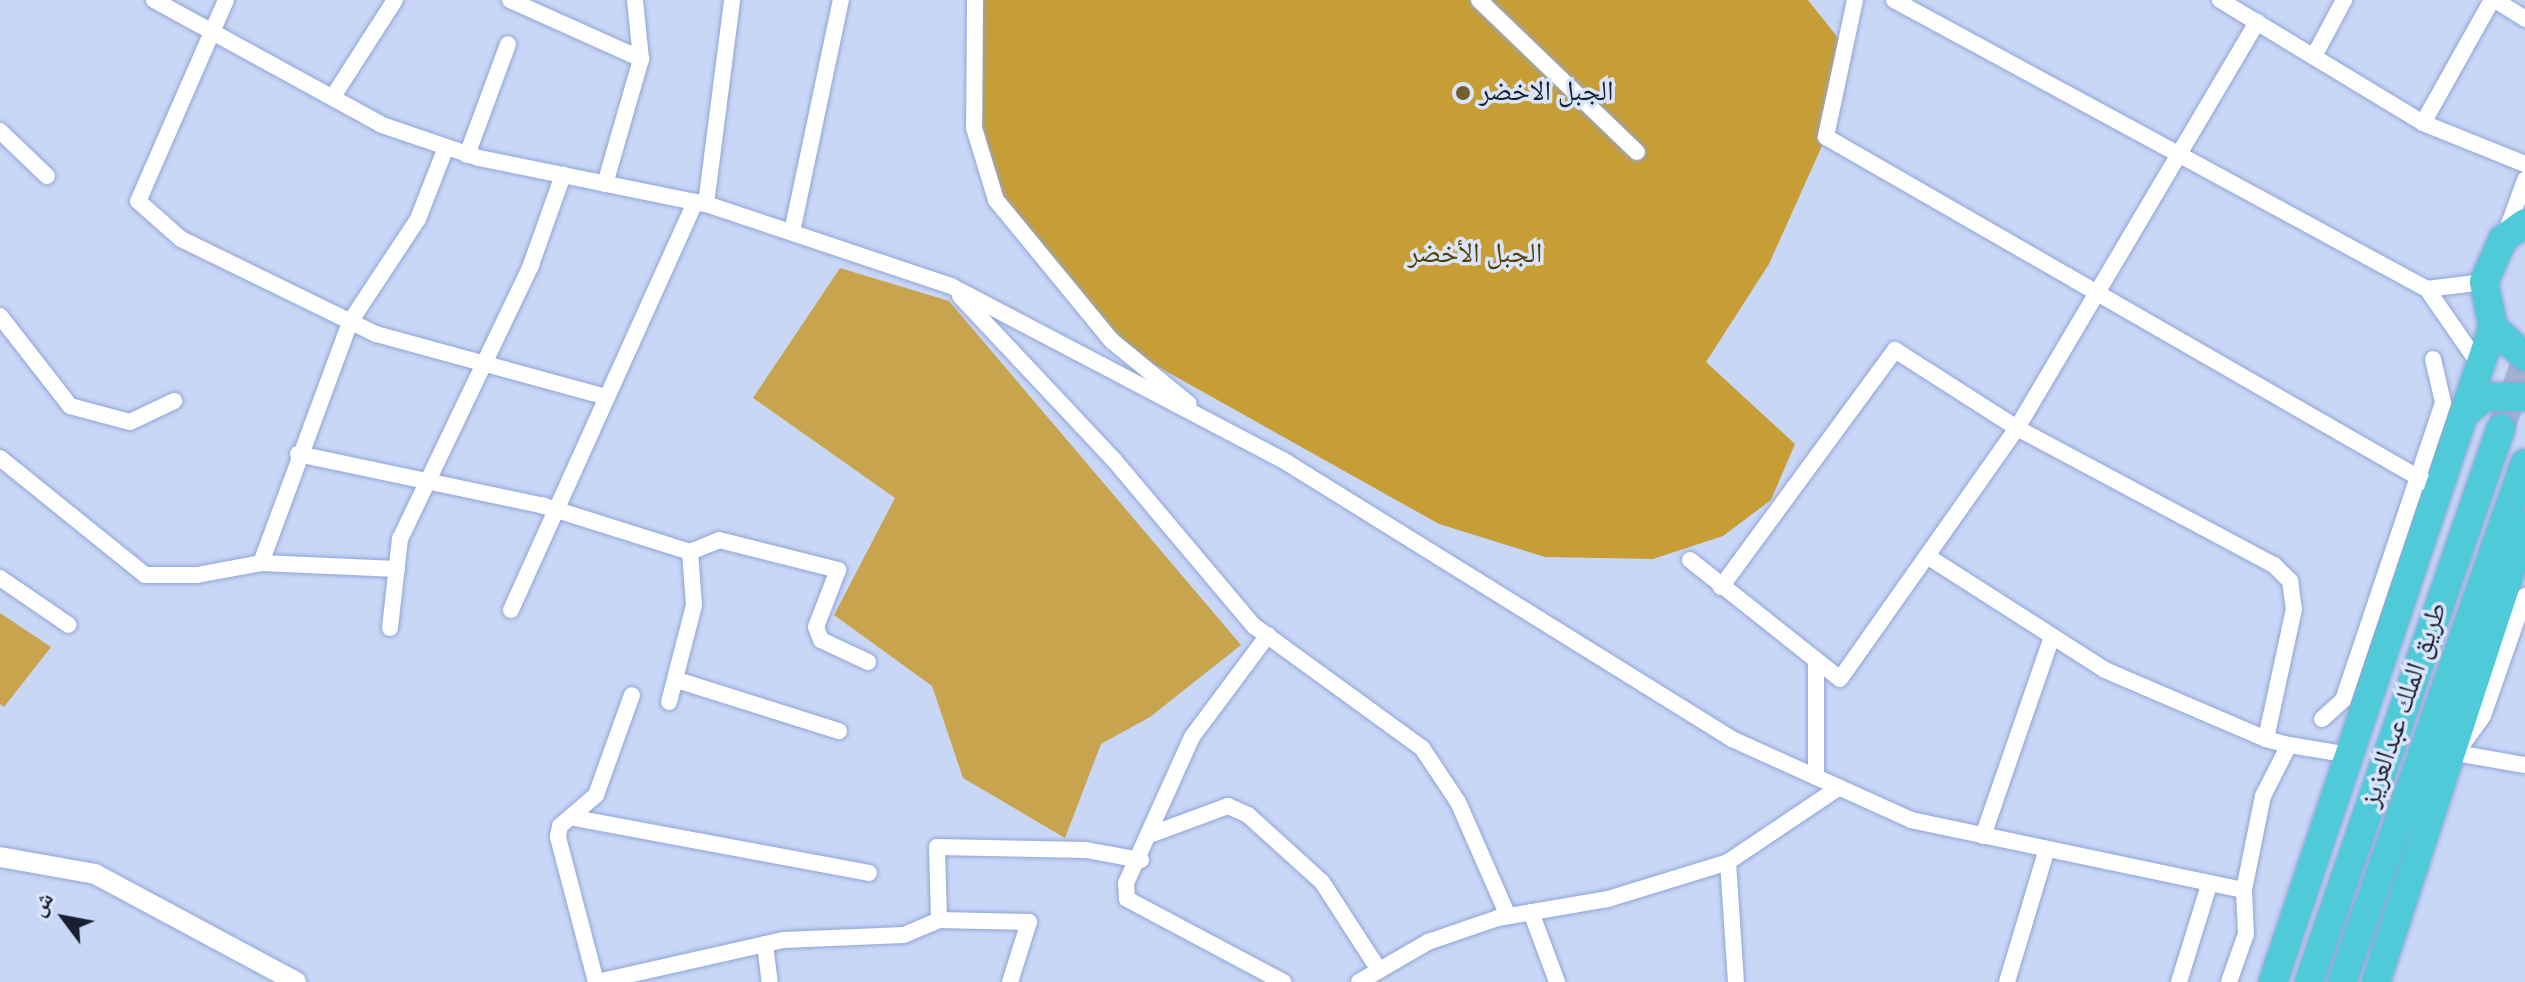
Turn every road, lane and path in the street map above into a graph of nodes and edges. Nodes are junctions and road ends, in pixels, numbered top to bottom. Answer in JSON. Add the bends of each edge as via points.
{"nodes":[{"id":1,"x":154,"y":0,"type":"edge"},
{"id":2,"x":226,"y":0,"type":"edge"},
{"id":3,"x":395,"y":0,"type":"edge"},
{"id":4,"x":635,"y":0,"type":"edge"},
{"id":5,"x":732,"y":0,"type":"edge"},
{"id":6,"x":841,"y":0,"type":"edge"},
{"id":7,"x":975,"y":0,"type":"edge"},
{"id":8,"x":1479,"y":0,"type":"edge"},
{"id":9,"x":1855,"y":0,"type":"edge"},
{"id":10,"x":1894,"y":0,"type":"edge"},
{"id":11,"x":2220,"y":0,"type":"edge"},
{"id":12,"x":2344,"y":0,"type":"edge"},
{"id":13,"x":2493,"y":0,"type":"edge"},
{"id":14,"x":516,"y":2,"type":"edge"},
{"id":15,"x":2525,"y":19,"type":"edge"},
{"id":16,"x":2257,"y":22,"type":"junction"},
{"id":17,"x":210,"y":29,"type":"junction"},
{"id":18,"x":508,"y":44,"type":"dead end"},
{"id":19,"x":2314,"y":56,"type":"junction"},
{"id":20,"x":641,"y":59,"type":"junction"},
{"id":21,"x":334,"y":95,"type":"junction"},
{"id":22,"x":2423,"y":123,"type":"junction"},
{"id":23,"x":0,"y":131,"type":"edge"},
{"id":24,"x":446,"y":147,"type":"junction"},
{"id":25,"x":2181,"y":150,"type":"junction"},
{"id":26,"x":1637,"y":152,"type":"dead end"},
{"id":27,"x":467,"y":155,"type":"junction"},
{"id":28,"x":2525,"y":164,"type":"edge"},
{"id":29,"x":563,"y":175,"type":"junction"},
{"id":30,"x":47,"y":176,"type":"dead end"},
{"id":31,"x":2525,"y":180,"type":"edge"},
{"id":32,"x":605,"y":184,"type":"junction"},
{"id":33,"x":700,"y":203,"type":"junction"},
{"id":34,"x":2514,"y":231,"type":"edge"},
{"id":35,"x":792,"y":232,"type":"junction"},
{"id":36,"x":2484,"y":282,"type":"junction"},
{"id":37,"x":951,"y":286,"type":"junction"},
{"id":38,"x":2427,"y":289,"type":"junction"},
{"id":39,"x":2099,"y":292,"type":"junction"},
{"id":40,"x":1,"y":320,"type":"edge"},
{"id":41,"x":350,"y":322,"type":"junction"},
{"id":42,"x":2493,"y":327,"type":"junction"},
{"id":43,"x":2525,"y":357,"type":"edge"},
{"id":44,"x":2433,"y":359,"type":"dead end"},
{"id":45,"x":485,"y":364,"type":"junction"},
{"id":46,"x":2481,"y":367,"type":"junction"},
{"id":47,"x":603,"y":396,"type":"junction"},
{"id":48,"x":2525,"y":397,"type":"edge"},
{"id":49,"x":174,"y":401,"type":"dead end"},
{"id":50,"x":2466,"y":412,"type":"junction"},
{"id":51,"x":1215,"y":426,"type":"junction"},
{"id":52,"x":2017,"y":428,"type":"junction"},
{"id":53,"x":2501,"y":428,"type":"tunnel mouth"},
{"id":54,"x":298,"y":454,"type":"junction"},
{"id":55,"x":0,"y":458,"type":"edge"},
{"id":56,"x":2525,"y":463,"type":"edge"},
{"id":57,"x":424,"y":482,"type":"junction"},
{"id":58,"x":2427,"y":485,"type":"junction"},
{"id":59,"x":554,"y":514,"type":"junction"},
{"id":60,"x":2525,"y":525,"type":"edge"},
{"id":61,"x":690,"y":552,"type":"junction"},
{"id":62,"x":1927,"y":556,"type":"junction"},
{"id":63,"x":1690,"y":560,"type":"dead end"},
{"id":64,"x":261,"y":563,"type":"junction"},
{"id":65,"x":397,"y":569,"type":"junction"},
{"id":66,"x":0,"y":578,"type":"edge"},
{"id":67,"x":1721,"y":587,"type":"junction"},
{"id":68,"x":2525,"y":596,"type":"edge"},
{"id":69,"x":511,"y":610,"type":"dead end"},
{"id":70,"x":69,"y":625,"type":"dead end"},
{"id":71,"x":390,"y":628,"type":"dead end"},
{"id":72,"x":1268,"y":635,"type":"junction"},
{"id":73,"x":2052,"y":637,"type":"junction"},
{"id":74,"x":1816,"y":661,"type":"junction"},
{"id":75,"x":868,"y":662,"type":"dead end"},
{"id":76,"x":677,"y":680,"type":"junction"},
{"id":77,"x":632,"y":695,"type":"dead end"},
{"id":78,"x":669,"y":702,"type":"dead end"},
{"id":79,"x":2322,"y":719,"type":"dead end"},
{"id":80,"x":839,"y":731,"type":"dead end"},
{"id":81,"x":2266,"y":739,"type":"junction"},
{"id":82,"x":2289,"y":745,"type":"junction"},
{"id":83,"x":2456,"y":753,"type":"junction"},
{"id":84,"x":2350,"y":755,"type":"junction"},
{"id":85,"x":2525,"y":765,"type":"edge"},
{"id":86,"x":1816,"y":777,"type":"junction"},
{"id":87,"x":1838,"y":788,"type":"junction"},
{"id":88,"x":575,"y":818,"type":"junction"},
{"id":89,"x":1152,"y":834,"type":"junction"},
{"id":90,"x":1983,"y":836,"type":"junction"},
{"id":91,"x":2047,"y":849,"type":"junction"},
{"id":92,"x":0,"y":857,"type":"edge"},
{"id":93,"x":1141,"y":860,"type":"junction"},
{"id":94,"x":1728,"y":862,"type":"junction"},
{"id":95,"x":869,"y":873,"type":"dead end"},
{"id":96,"x":2209,"y":885,"type":"junction"},
{"id":97,"x":2244,"y":890,"type":"junction"},
{"id":98,"x":1531,"y":912,"type":"junction"},
{"id":99,"x":1508,"y":916,"type":"junction"},
{"id":100,"x":939,"y":920,"type":"junction"},
{"id":101,"x":765,"y":944,"type":"junction"},
{"id":102,"x":1253,"y":966,"type":"junction"},
{"id":103,"x":1379,"y":970,"type":"junction"},
{"id":104,"x":296,"y":982,"type":"edge"},
{"id":105,"x":597,"y":982,"type":"edge"},
{"id":106,"x":770,"y":982,"type":"edge"},
{"id":107,"x":1010,"y":982,"type":"edge"},
{"id":108,"x":1243,"y":982,"type":"edge"},
{"id":109,"x":1283,"y":982,"type":"edge"},
{"id":110,"x":1359,"y":982,"type":"edge"},
{"id":111,"x":1557,"y":982,"type":"edge"},
{"id":112,"x":1736,"y":982,"type":"edge"},
{"id":113,"x":2007,"y":982,"type":"edge"},
{"id":114,"x":2179,"y":982,"type":"edge"},
{"id":115,"x":2229,"y":982,"type":"edge"},
{"id":116,"x":2273,"y":982,"type":"edge"},
{"id":117,"x":2309,"y":982,"type":"edge"},
{"id":118,"x":2342,"y":982,"type":"edge"},
{"id":119,"x":2376,"y":982,"type":"edge"}],
"edges":[{"from":1,"to":17,"type":"street"},
{"from":2,"to":17,"type":"street"},
{"from":3,"to":21,"type":"street"},
{"from":4,"to":20,"type":"street"},
{"from":5,"to":33,"type":"street"},
{"from":6,"to":35,"type":"street"},
{"from":7,"to":51,"type":"street","via":[[974,128],[996,200],[1112,341]]},
{"from":8,"to":26,"type":"street"},
{"from":9,"to":39,"type":"street","via":[[1826,137]]},
{"from":10,"to":25,"type":"street"},
{"from":11,"to":16,"type":"street"},
{"from":12,"to":19,"type":"street"},
{"from":13,"to":15,"type":"street"},
{"from":13,"to":22,"type":"street"},
{"from":14,"to":20,"type":"street"},
{"from":16,"to":19,"type":"street"},
{"from":16,"to":25,"type":"street"},
{"from":17,"to":21,"type":"street"},
{"from":17,"to":41,"type":"street","via":[[138,201],[181,239]]},
{"from":18,"to":27,"type":"street"},
{"from":19,"to":22,"type":"street"},
{"from":20,"to":32,"type":"street"},
{"from":21,"to":24,"type":"street","via":[[382,125]]},
{"from":22,"to":28,"type":"street"},
{"from":23,"to":30,"type":"street"},
{"from":24,"to":27,"type":"street"},
{"from":24,"to":41,"type":"street","via":[[418,219]]},
{"from":25,"to":38,"type":"street"},
{"from":25,"to":39,"type":"street"},
{"from":27,"to":29,"type":"street"},
{"from":29,"to":32,"type":"street"},
{"from":29,"to":45,"type":"street"},
{"from":31,"to":34,"type":"street"},
{"from":32,"to":33,"type":"street"},
{"from":33,"to":35,"type":"street"},
{"from":33,"to":47,"type":"street"},
{"from":34,"to":36,"type":"highway"},
{"from":35,"to":37,"type":"street"},
{"from":36,"to":38,"type":"street"},
{"from":36,"to":42,"type":"highway"},
{"from":37,"to":51,"type":"street"},
{"from":37,"to":72,"type":"street"},
{"from":38,"to":46,"type":"street"},
{"from":39,"to":52,"type":"street"},
{"from":39,"to":58,"type":"street"},
{"from":40,"to":49,"type":"street","via":[[70,406],[130,422]]},
{"from":41,"to":45,"type":"street"},
{"from":41,"to":54,"type":"street"},
{"from":42,"to":43,"type":"highway"},
{"from":42,"to":46,"type":"highway"},
{"from":44,"to":58,"type":"street","via":[[2443,402]]},
{"from":45,"to":47,"type":"street"},
{"from":45,"to":57,"type":"street"},
{"from":46,"to":50,"type":"highway"},
{"from":47,"to":59,"type":"street"},
{"from":48,"to":50,"type":"highway","via":[[2485,397]]},
{"from":50,"to":58,"type":"highway"},
{"from":51,"to":86,"type":"street","via":[[1426,547],[1732,739]]},
{"from":52,"to":62,"type":"street"},
{"from":52,"to":67,"type":"street","via":[[1895,350]]},
{"from":52,"to":81,"type":"street","via":[[2274,565],[2290,581],[2294,609]]},
{"from":53,"to":117,"type":"highway","name":"طريق الملك عبدالعزيز"},
{"from":54,"to":57,"type":"street"},
{"from":54,"to":64,"type":"street"},
{"from":55,"to":64,"type":"street","via":[[145,575]]},
{"from":56,"to":118,"type":"highway","name":"طريق الملك عبدالعزيز"},
{"from":57,"to":59,"type":"street"},
{"from":57,"to":65,"type":"street","via":[[400,539]]},
{"from":58,"to":79,"type":"street","via":[[2343,700]]},
{"from":58,"to":84,"type":"highway"},
{"from":59,"to":61,"type":"street"},
{"from":59,"to":69,"type":"street"},
{"from":60,"to":83,"type":"highway"},
{"from":61,"to":75,"type":"street","via":[[719,540],[838,570],[816,627],[821,640]]},
{"from":61,"to":76,"type":"street","via":[[694,605]]},
{"from":62,"to":73,"type":"street"},
{"from":62,"to":74,"type":"street","via":[[1840,679]]},
{"from":63,"to":67,"type":"street"},
{"from":64,"to":65,"type":"street"},
{"from":65,"to":71,"type":"street"},
{"from":66,"to":70,"type":"street"},
{"from":67,"to":74,"type":"street"},
{"from":68,"to":83,"type":"street","via":[[2483,716]]},
{"from":72,"to":89,"type":"street","via":[[1192,737]]},
{"from":72,"to":99,"type":"street","via":[[1422,748],[1458,802]]},
{"from":73,"to":81,"type":"street","via":[[2105,670]]},
{"from":73,"to":90,"type":"street"},
{"from":74,"to":86,"type":"street"},
{"from":76,"to":78,"type":"street"},
{"from":76,"to":80,"type":"street"},
{"from":77,"to":88,"type":"street","via":[[601,784]]},
{"from":81,"to":82,"type":"street"},
{"from":82,"to":84,"type":"street"},
{"from":82,"to":97,"type":"street","via":[[2263,796]]},
{"from":83,"to":85,"type":"street"},
{"from":83,"to":119,"type":"highway"},
{"from":84,"to":116,"type":"highway"},
{"from":86,"to":87,"type":"street"},
{"from":87,"to":90,"type":"street","via":[[1911,820]]},
{"from":87,"to":94,"type":"street"},
{"from":88,"to":95,"type":"street"},
{"from":88,"to":105,"type":"street","via":[[560,826],[558,837]]},
{"from":89,"to":93,"type":"street"},
{"from":89,"to":103,"type":"street","via":[[1228,806],[1248,815],[1322,882]]},
{"from":90,"to":91,"type":"street"},
{"from":91,"to":96,"type":"street"},
{"from":91,"to":113,"type":"street"},
{"from":92,"to":104,"type":"street","via":[[95,874]]},
{"from":93,"to":100,"type":"street","via":[[1086,850],[937,847]]},
{"from":93,"to":102,"type":"street","via":[[1126,883],[1127,899]]},
{"from":94,"to":98,"type":"street","via":[[1608,899]]},
{"from":94,"to":112,"type":"street"},
{"from":96,"to":97,"type":"street"},
{"from":96,"to":114,"type":"street"},
{"from":97,"to":115,"type":"street","via":[[2246,934]]},
{"from":98,"to":99,"type":"street"},
{"from":98,"to":111,"type":"street"},
{"from":99,"to":103,"type":"street","via":[[1428,942]]},
{"from":100,"to":101,"type":"street","via":[[904,935]]},
{"from":100,"to":107,"type":"street","via":[[1029,922]]},
{"from":101,"to":105,"type":"street"},
{"from":101,"to":106,"type":"street"},
{"from":102,"to":108,"type":"street"},
{"from":102,"to":109,"type":"street"},
{"from":103,"to":110,"type":"street"}]}
